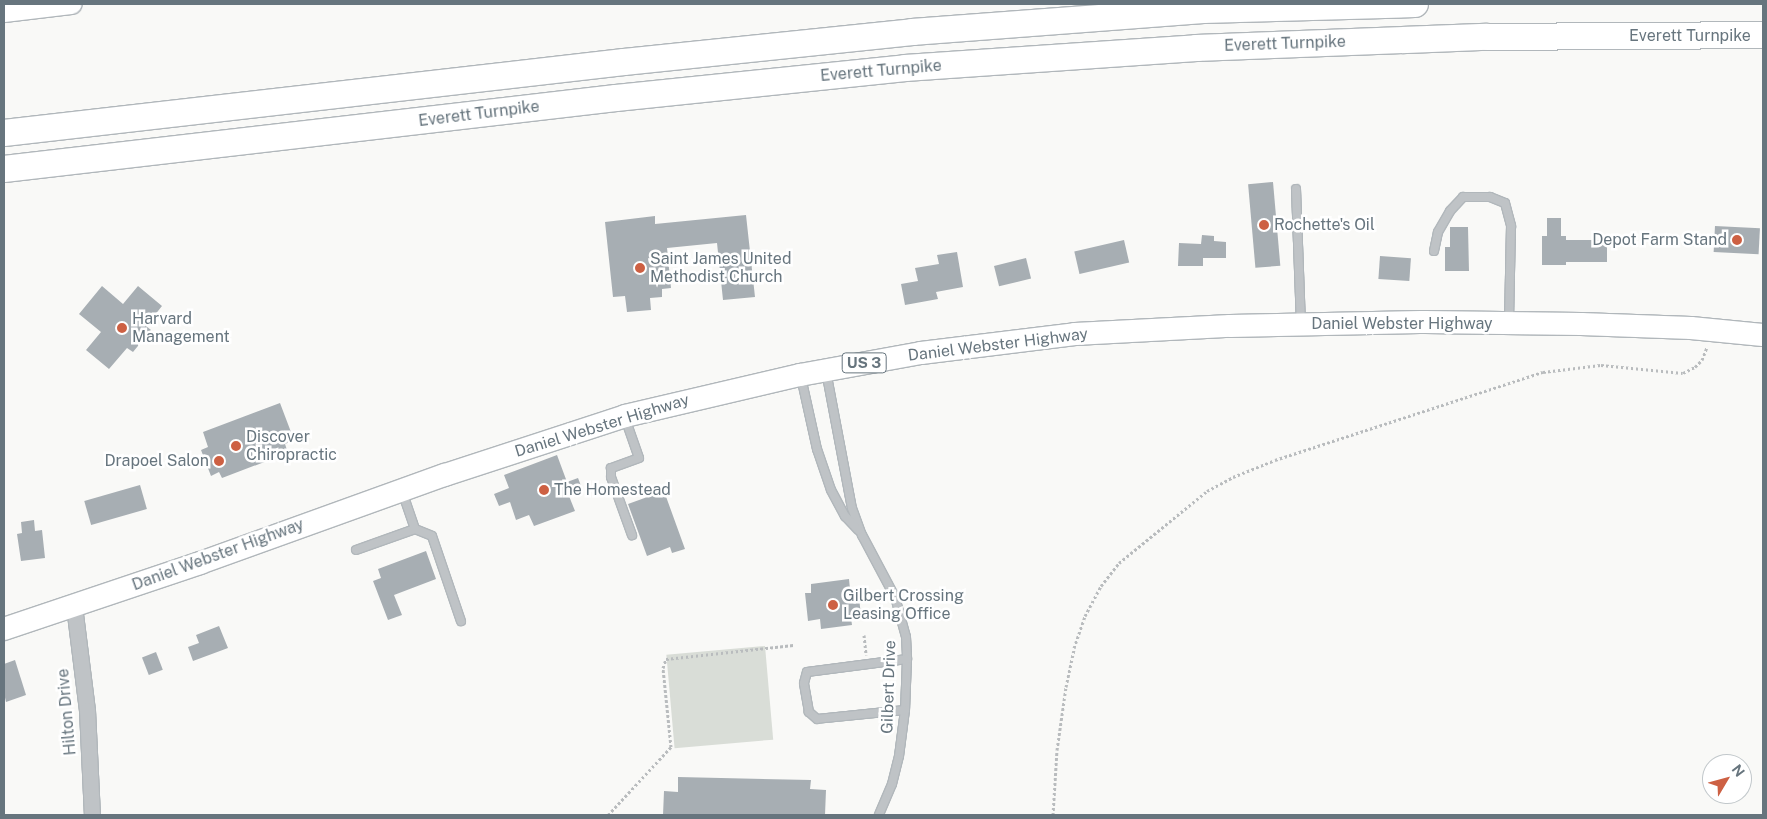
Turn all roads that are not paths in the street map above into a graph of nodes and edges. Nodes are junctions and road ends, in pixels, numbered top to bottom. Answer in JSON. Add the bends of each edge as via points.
{"nodes":[{"id":1,"x":72,"y":4,"type":"edge"},
{"id":2,"x":1415,"y":4,"type":"edge"},
{"id":3,"x":4,"y":12,"type":"edge"},
{"id":4,"x":1763,"y":35,"type":"edge"},
{"id":5,"x":4,"y":133,"type":"edge"},
{"id":6,"x":4,"y":169,"type":"edge"},
{"id":7,"x":1296,"y":189,"type":"dead end"},
{"id":8,"x":1434,"y":251,"type":"dead end"},
{"id":9,"x":1509,"y":323,"type":"junction"},
{"id":10,"x":1301,"y":325,"type":"junction"},
{"id":11,"x":1763,"y":335,"type":"edge"},
{"id":12,"x":826,"y":369,"type":"junction"},
{"id":13,"x":800,"y":374,"type":"junction"},
{"id":14,"x":624,"y":416,"type":"junction"},
{"id":15,"x":402,"y":490,"type":"junction"},
{"id":16,"x":415,"y":528,"type":"junction"},
{"id":17,"x":632,"y":535,"type":"dead end"},
{"id":18,"x":862,"y":535,"type":"junction"},
{"id":19,"x":356,"y":550,"type":"dead end"},
{"id":20,"x":74,"y":606,"type":"junction"},
{"id":21,"x":461,"y":621,"type":"dead end"},
{"id":22,"x":4,"y":629,"type":"edge"},
{"id":23,"x":907,"y":659,"type":"junction"},
{"id":24,"x":905,"y":710,"type":"junction"},
{"id":25,"x":92,"y":815,"type":"edge"},
{"id":26,"x":880,"y":815,"type":"edge"}],
"edges":[{"from":1,"to":3,"type":"street"},
{"from":2,"to":5,"type":"highway","via":[[1203,10],[912,32]]},
{"from":4,"to":6,"type":"highway","name":"Everett Turnpike","via":[[1487,37],[1196,48],[905,68]]},
{"from":7,"to":10,"type":"lane"},
{"from":8,"to":9,"type":"lane","via":[[1438,232],[1463,197],[1490,197],[1505,203],[1511,226]]},
{"from":9,"to":10,"type":"main road","name":"Daniel Webster Highway","number":"US 3"},
{"from":9,"to":11,"type":"main road","name":"Daniel Webster Highway","number":"US 3"},
{"from":10,"to":12,"type":"main road","name":"Daniel Webster Highway","number":"US 3","via":[[1075,334],[921,352]]},
{"from":12,"to":13,"type":"main road","name":"Daniel Webster Highway","number":"US 3"},
{"from":12,"to":18,"type":"lane","name":"Gilbert Drive","via":[[845,483]]},
{"from":13,"to":14,"type":"main road","name":"Daniel Webster Highway","number":"US 3"},
{"from":13,"to":18,"type":"lane","name":"Gilbert Drive","via":[[817,449],[831,490],[845,516]]},
{"from":14,"to":15,"type":"main road","name":"Daniel Webster Highway","number":"US 3"},
{"from":14,"to":17,"type":"lane","via":[[638,458],[611,468],[611,477]]},
{"from":15,"to":16,"type":"lane"},
{"from":15,"to":20,"type":"main road","name":"Daniel Webster Highway","number":"US 3"},
{"from":16,"to":19,"type":"lane"},
{"from":16,"to":21,"type":"lane","via":[[432,536]]},
{"from":18,"to":23,"type":"lane","name":"Gilbert Drive","via":[[895,597],[904,630]]},
{"from":20,"to":22,"type":"main road","name":"Daniel Webster Highway","number":"US 3"},
{"from":20,"to":25,"type":"street","name":"Hilton Drive","via":[[87,710]]},
{"from":23,"to":24,"type":"lane","name":"Gilbert Drive"},
{"from":23,"to":24,"type":"lane","via":[[808,672],[804,683],[810,712],[817,719]]},
{"from":24,"to":26,"type":"lane","name":"Gilbert Drive","via":[[899,756]]}]}
